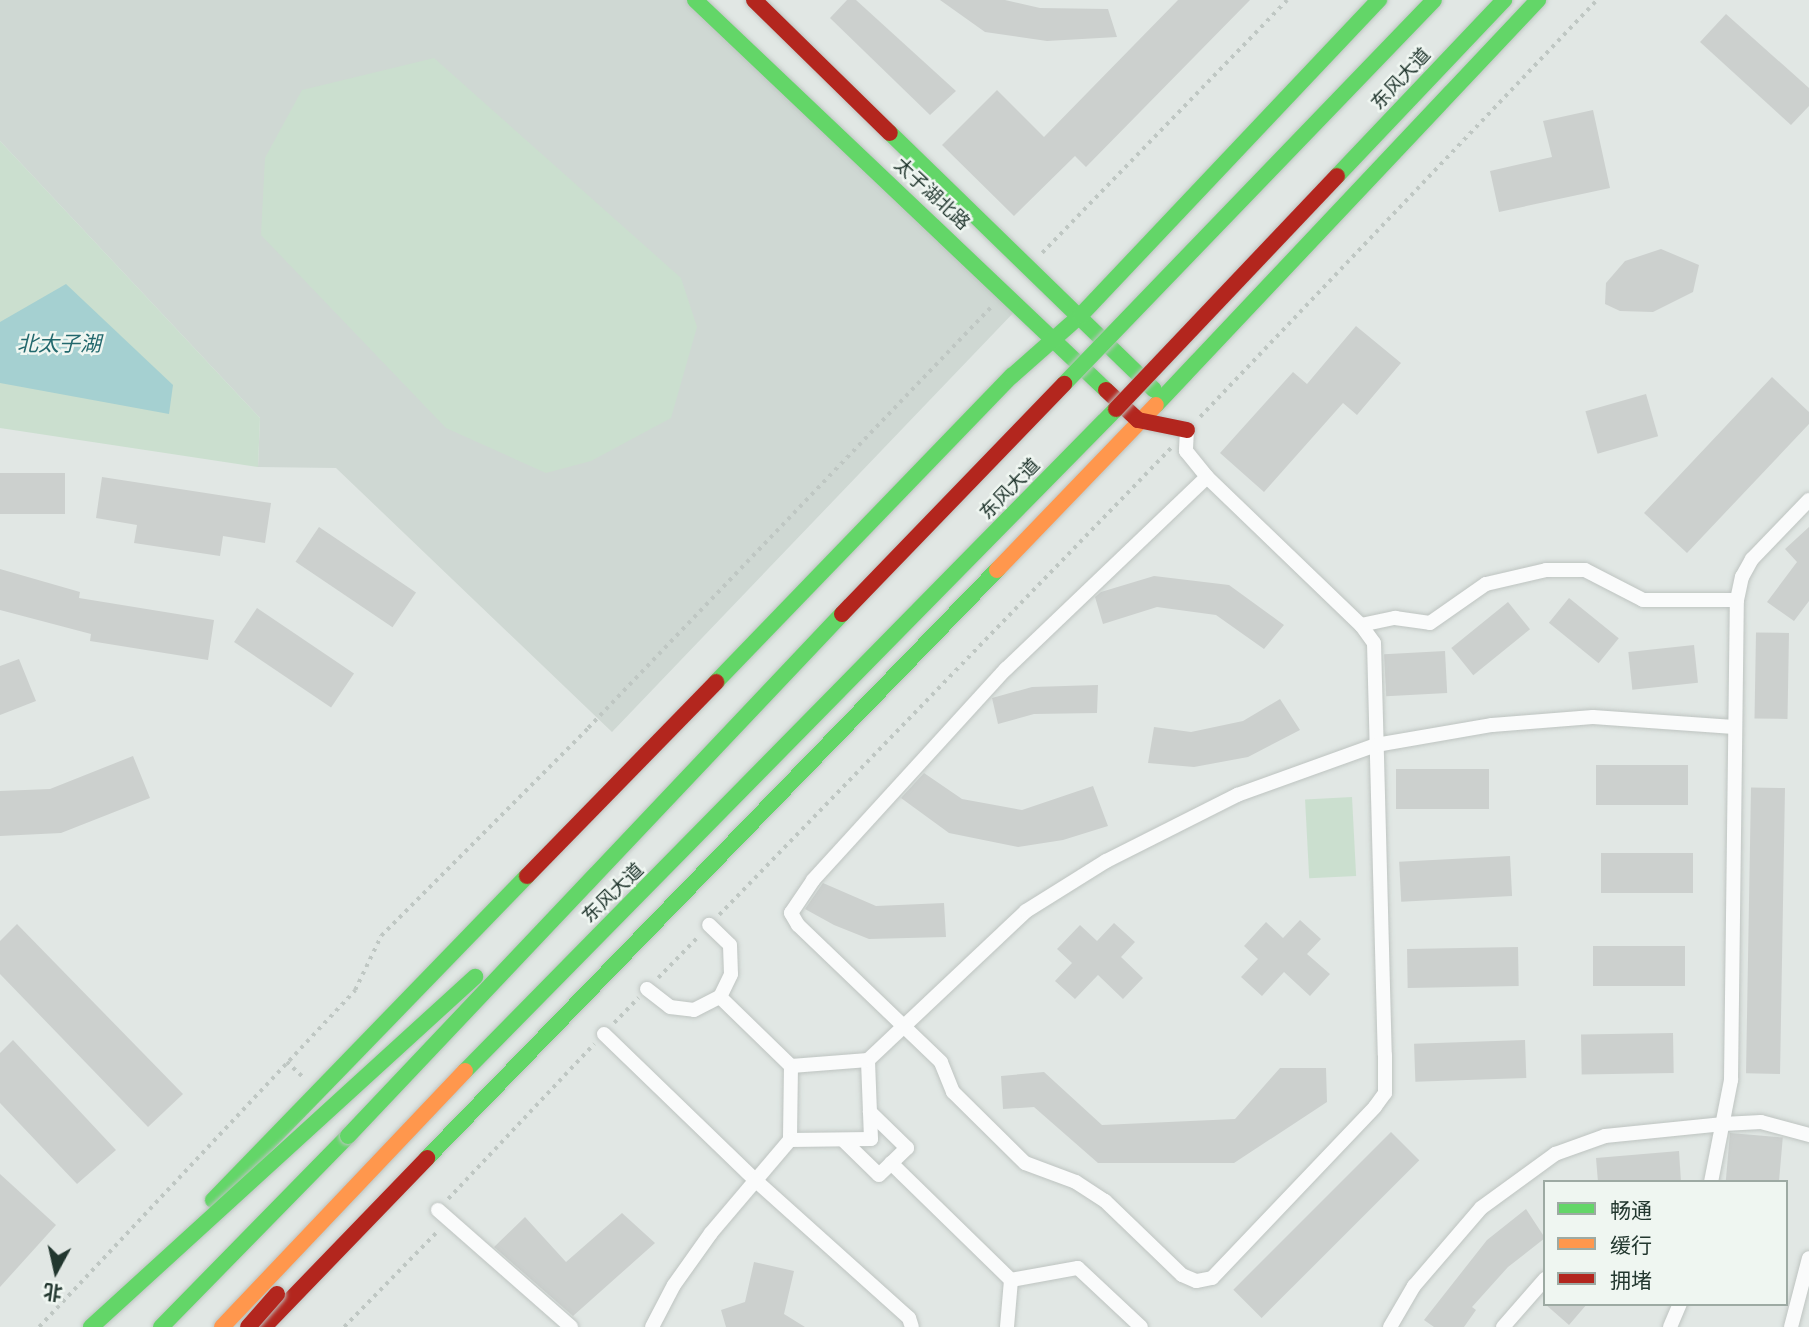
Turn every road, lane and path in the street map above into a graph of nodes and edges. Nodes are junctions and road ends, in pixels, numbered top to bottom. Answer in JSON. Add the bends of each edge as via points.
{"nodes":[{"id":1,"x":695,"y":0,"type":"edge"},
{"id":2,"x":754,"y":0,"type":"edge"},
{"id":3,"x":1287,"y":0,"type":"edge"},
{"id":4,"x":1379,"y":0,"type":"edge"},
{"id":5,"x":1434,"y":0,"type":"edge"},
{"id":6,"x":1504,"y":0,"type":"edge"},
{"id":7,"x":1538,"y":0,"type":"edge"},
{"id":8,"x":1597,"y":0,"type":"edge"},
{"id":9,"x":1030,"y":266,"type":"junction"},
{"id":10,"x":1005,"y":291,"type":"junction"},
{"id":11,"x":1081,"y":315,"type":"junction"},
{"id":12,"x":1055,"y":342,"type":"junction"},
{"id":13,"x":1160,"y":397,"type":"junction"},
{"id":14,"x":1138,"y":420,"type":"junction"},
{"id":15,"x":1187,"y":430,"type":"junction"},
{"id":16,"x":1207,"y":477,"type":"junction"},
{"id":17,"x":1809,"y":500,"type":"edge"},
{"id":18,"x":1737,"y":600,"type":"junction"},
{"id":19,"x":1361,"y":625,"type":"junction"},
{"id":20,"x":1734,"y":727,"type":"junction"},
{"id":21,"x":1376,"y":745,"type":"junction"},
{"id":22,"x":633,"y":831,"type":"junction"},
{"id":23,"x":709,"y":925,"type":"junction"},
{"id":24,"x":647,"y":989,"type":"junction"},
{"id":25,"x":720,"y":997,"type":"junction"},
{"id":26,"x":535,"y":998,"type":"junction"},
{"id":27,"x":902,"y":1024,"type":"junction"},
{"id":28,"x":604,"y":1034,"type":"junction"},
{"id":29,"x":868,"y":1060,"type":"junction"},
{"id":30,"x":287,"y":1062,"type":"junction"},
{"id":31,"x":791,"y":1066,"type":"junction"},
{"id":32,"x":318,"y":1091,"type":"junction"},
{"id":33,"x":870,"y":1112,"type":"junction"},
{"id":34,"x":1723,"y":1124,"type":"junction"},
{"id":35,"x":1809,"y":1135,"type":"edge"},
{"id":36,"x":790,"y":1140,"type":"junction"},
{"id":37,"x":843,"y":1140,"type":"junction"},
{"id":38,"x":891,"y":1163,"type":"junction"},
{"id":39,"x":754,"y":1179,"type":"junction"},
{"id":40,"x":1711,"y":1180,"type":"edge"},
{"id":41,"x":438,"y":1210,"type":"joint"},
{"id":42,"x":450,"y":1220,"type":"junction"},
{"id":43,"x":1809,"y":1258,"type":"edge"},
{"id":44,"x":1011,"y":1280,"type":"junction"},
{"id":45,"x":1543,"y":1281,"type":"edge"},
{"id":46,"x":1679,"y":1306,"type":"edge"},
{"id":47,"x":39,"y":1327,"type":"edge"},
{"id":48,"x":92,"y":1327,"type":"edge"},
{"id":49,"x":161,"y":1327,"type":"edge"},
{"id":50,"x":222,"y":1327,"type":"edge"},
{"id":51,"x":248,"y":1327,"type":"edge"},
{"id":52,"x":264,"y":1327,"type":"edge"},
{"id":53,"x":344,"y":1327,"type":"edge"},
{"id":54,"x":571,"y":1327,"type":"edge"},
{"id":55,"x":652,"y":1327,"type":"edge"},
{"id":56,"x":912,"y":1327,"type":"edge"},
{"id":57,"x":1007,"y":1327,"type":"edge"},
{"id":58,"x":1141,"y":1327,"type":"edge"},
{"id":59,"x":1390,"y":1327,"type":"edge"},
{"id":60,"x":1503,"y":1327,"type":"edge"},
{"id":61,"x":1670,"y":1327,"type":"edge"},
{"id":62,"x":1791,"y":1327,"type":"edge"}],
"edges":[{"from":1,"to":10,"type":"main road","name":"太子湖北路"},
{"from":2,"to":9,"type":"main road","name":"太子湖北路"},
{"from":3,"to":9,"type":"path"},
{"from":4,"to":11,"type":"main road"},
{"from":5,"to":22,"type":"main road","name":"东风大道","bridge":true},
{"from":6,"to":26,"type":"main road","name":"东风大道","bridge":true,"via":[[1083,444],[643,895]]},
{"from":7,"to":13,"type":"main road"},
{"from":8,"to":15,"type":"path"},
{"from":9,"to":11,"type":"main road","name":"太子湖北路"},
{"from":10,"to":12,"type":"main road","name":"太子湖北路"},
{"from":10,"to":30,"type":"path","via":[[588,728],[381,936],[355,990]]},
{"from":11,"to":12,"type":"main road"},
{"from":11,"to":13,"type":"main road","name":"太子湖北路"},
{"from":12,"to":14,"type":"main road","name":"太子湖北路"},
{"from":12,"to":32,"type":"main road","via":[[1012,376]]},
{"from":13,"to":14,"type":"main road"},
{"from":14,"to":15,"type":"main road"},
{"from":14,"to":52,"type":"main road"},
{"from":15,"to":16,"type":"street","via":[[1186,451]]},
{"from":15,"to":23,"type":"path"},
{"from":16,"to":19,"type":"street"},
{"from":16,"to":27,"type":"street","via":[[1006,669],[796,900],[791,913],[798,925]]},
{"from":17,"to":18,"type":"street","via":[[1752,559]]},
{"from":18,"to":19,"type":"street","via":[[1643,600],[1585,570],[1546,570],[1486,584],[1430,623],[1395,618]]},
{"from":18,"to":20,"type":"street"},
{"from":19,"to":21,"type":"street","via":[[1374,643]]},
{"from":20,"to":21,"type":"street","via":[[1593,717],[1492,725]]},
{"from":20,"to":34,"type":"street","via":[[1731,1080]]},
{"from":21,"to":27,"type":"street","via":[[1237,794],[1106,861],[1026,911]]},
{"from":21,"to":27,"type":"street","via":[[1385,1093],[1212,1278],[1196,1282],[1182,1275],[1105,1201],[1076,1182],[1026,1163],[953,1092],[941,1062]]},
{"from":22,"to":48,"type":"main road","bridge":true},
{"from":22,"to":49,"type":"main road","bridge":true,"via":[[348,1136]]},
{"from":23,"to":24,"type":"path"},
{"from":23,"to":25,"type":"street","via":[[730,945],[731,974]]},
{"from":24,"to":25,"type":"street","via":[[670,1007],[694,1010]]},
{"from":24,"to":28,"type":"path"},
{"from":25,"to":31,"type":"street"},
{"from":26,"to":50,"type":"main road","bridge":true},
{"from":26,"to":51,"type":"main road","bridge":true},
{"from":27,"to":29,"type":"street"},
{"from":28,"to":39,"type":"street"},
{"from":28,"to":41,"type":"path"},
{"from":29,"to":31,"type":"street"},
{"from":29,"to":33,"type":"street"},
{"from":30,"to":32,"type":"path"},
{"from":30,"to":47,"type":"path"},
{"from":31,"to":36,"type":"street"},
{"from":32,"to":48,"type":"main road"},
{"from":33,"to":37,"type":"street","via":[[871,1139]]},
{"from":33,"to":38,"type":"street","via":[[907,1148]]},
{"from":34,"to":35,"type":"street","via":[[1761,1122]]},
{"from":34,"to":40,"type":"street"},
{"from":34,"to":59,"type":"street","via":[[1605,1136],[1555,1154],[1481,1208],[1415,1286]]},
{"from":36,"to":37,"type":"street"},
{"from":36,"to":39,"type":"street"},
{"from":37,"to":38,"type":"street","via":[[879,1175]]},
{"from":38,"to":44,"type":"street"},
{"from":39,"to":55,"type":"street","via":[[674,1285]]},
{"from":39,"to":56,"type":"street","via":[[909,1318]]},
{"from":41,"to":42,"type":"street"},
{"from":42,"to":53,"type":"path"},
{"from":42,"to":54,"type":"street"},
{"from":43,"to":62,"type":"street"},
{"from":44,"to":57,"type":"street"},
{"from":44,"to":58,"type":"street","via":[[1078,1268]]},
{"from":45,"to":60,"type":"street"},
{"from":46,"to":61,"type":"street"}]}
